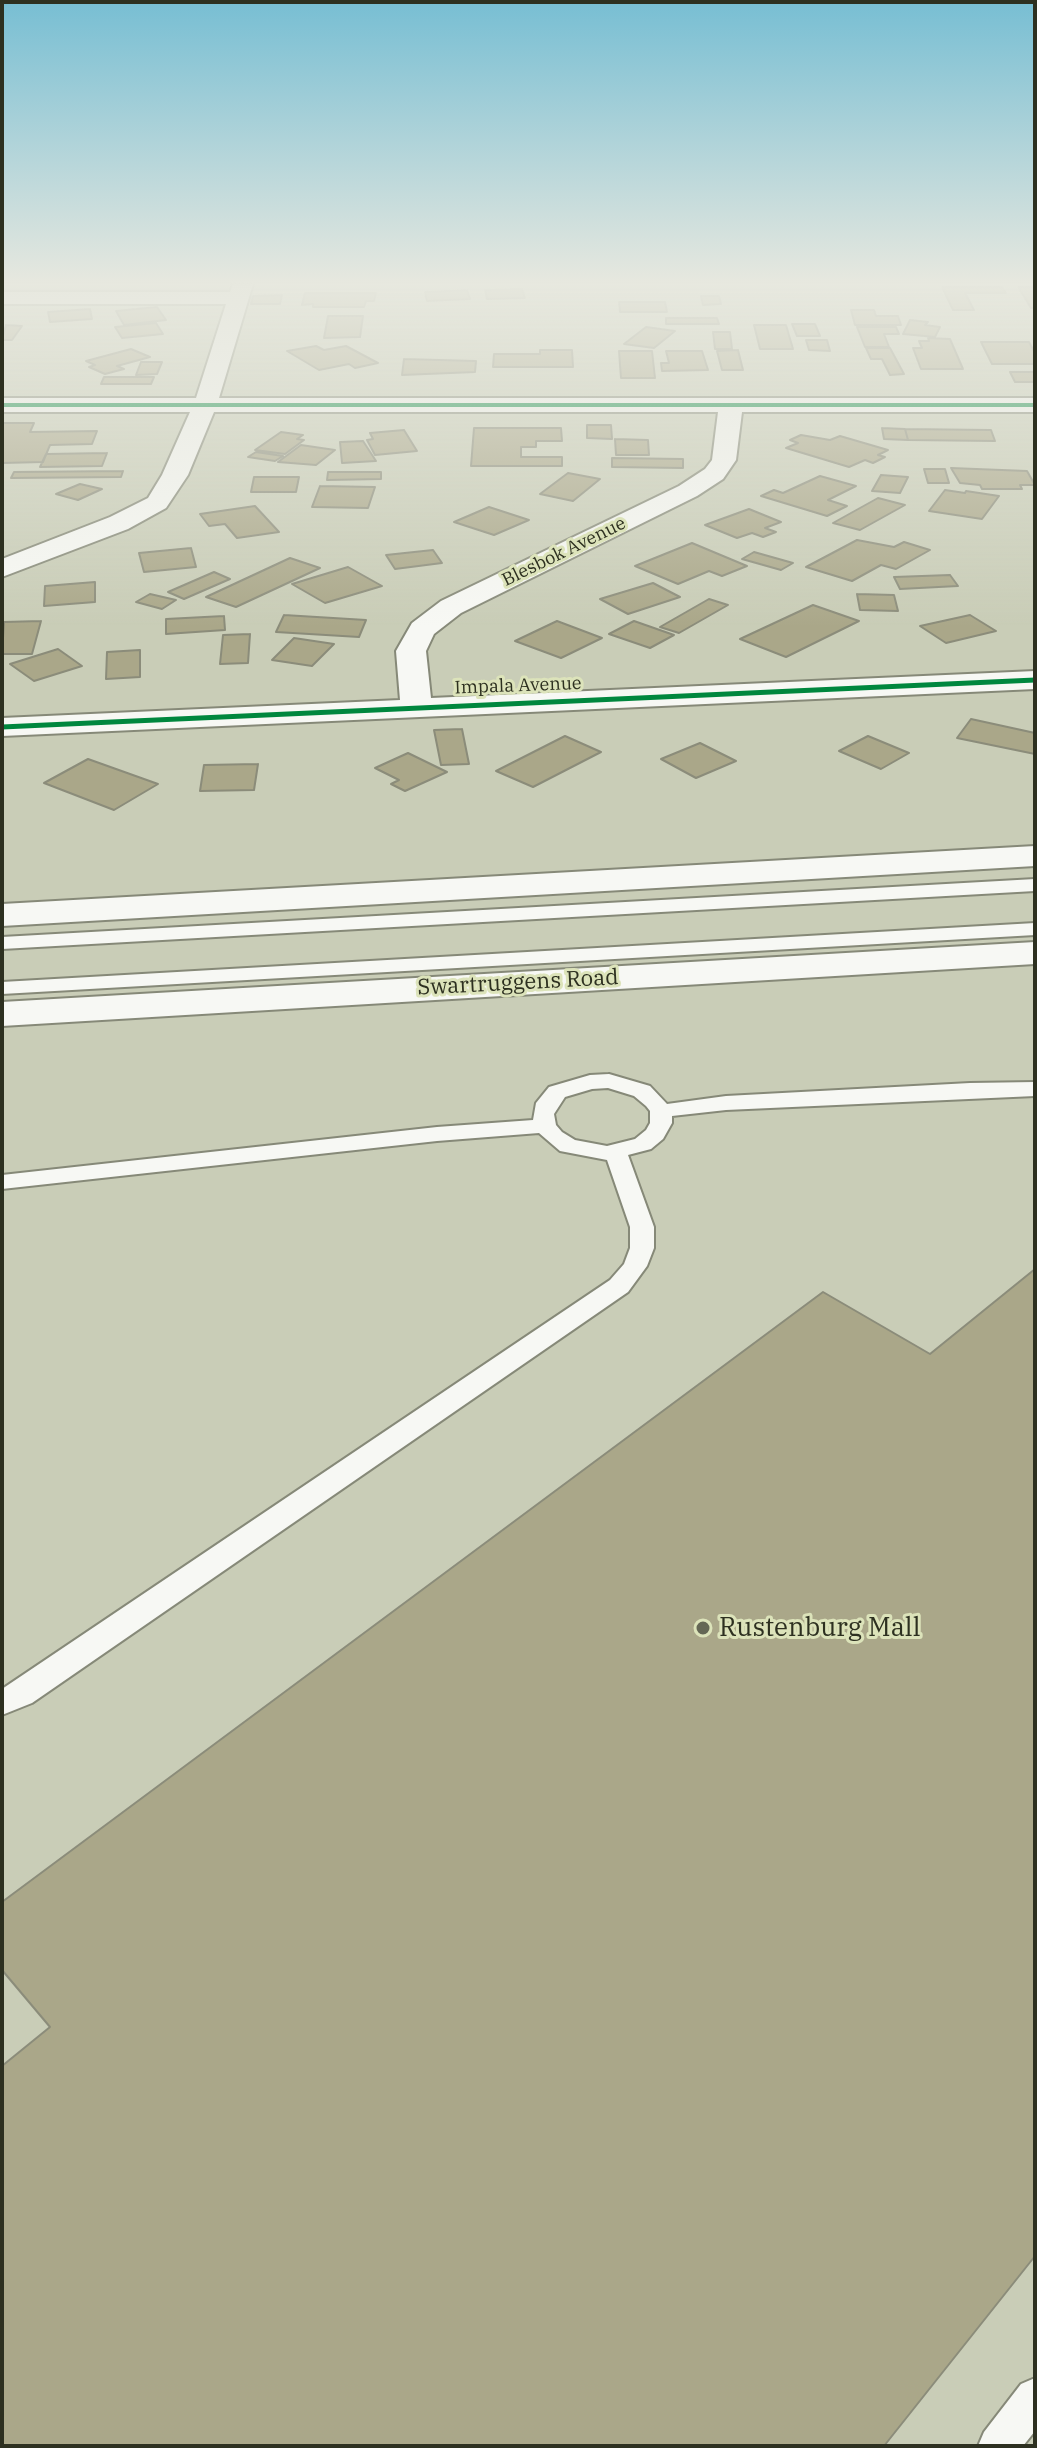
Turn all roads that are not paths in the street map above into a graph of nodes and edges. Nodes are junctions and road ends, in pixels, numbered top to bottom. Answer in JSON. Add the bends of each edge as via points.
{"nodes":[{"id":1,"x":207,"y":398,"type":"edge"},
{"id":2,"x":206,"y":403,"type":"junction"},
{"id":3,"x":731,"y":404,"type":"junction"},
{"id":4,"x":2,"y":405,"type":"edge"},
{"id":5,"x":1033,"y":410,"type":"edge"},
{"id":6,"x":2,"y":569,"type":"edge"},
{"id":7,"x":1035,"y":680,"type":"edge"},
{"id":8,"x":416,"y":706,"type":"junction"},
{"id":9,"x":2,"y":727,"type":"edge"},
{"id":10,"x":1035,"y":856,"type":"edge"},
{"id":11,"x":1035,"y":885,"type":"edge"},
{"id":12,"x":2,"y":915,"type":"edge"},
{"id":13,"x":1035,"y":929,"type":"edge"},
{"id":14,"x":2,"y":943,"type":"edge"},
{"id":15,"x":1035,"y":953,"type":"edge"},
{"id":16,"x":2,"y":988,"type":"edge"},
{"id":17,"x":2,"y":1014,"type":"edge"},
{"id":18,"x":1035,"y":1089,"type":"edge"},
{"id":19,"x":661,"y":1111,"type":"junction"},
{"id":20,"x":545,"y":1126,"type":"junction"},
{"id":21,"x":615,"y":1151,"type":"junction"},
{"id":22,"x":2,"y":1182,"type":"edge"},
{"id":23,"x":2,"y":1702,"type":"edge"},
{"id":24,"x":1035,"y":2398,"type":"edge"},
{"id":25,"x":998,"y":2446,"type":"edge"}],
"edges":[{"from":1,"to":2,"type":"street"},
{"from":2,"to":3,"type":"street"},
{"from":2,"to":4,"type":"street"},
{"from":2,"to":6,"type":"street","via":[[157,503]]},
{"from":3,"to":5,"type":"street"},
{"from":3,"to":8,"type":"street","name":"Blesbok Avenue","via":[[724,460],[714,474],[451,607],[422,629],[411,651]]},
{"from":7,"to":8,"type":"street","name":"Impala Avenue"},
{"from":8,"to":9,"type":"street","name":"Impala Avenue"},
{"from":10,"to":12,"type":"street"},
{"from":11,"to":14,"type":"lane"},
{"from":13,"to":16,"type":"lane"},
{"from":15,"to":17,"type":"street","name":"Swartruggens Road"},
{"from":18,"to":19,"type":"lane","via":[[726,1103]]},
{"from":19,"to":20,"type":"lane","via":[[642,1091],[609,1081],[590,1082],[557,1092],[543,1114]]},
{"from":19,"to":21,"type":"lane","via":[[655,1134],[643,1144]]},
{"from":20,"to":21,"type":"lane","via":[[568,1146]]},
{"from":20,"to":22,"type":"lane"},
{"from":21,"to":23,"type":"lane","via":[[642,1227],[635,1266],[619,1286]]},
{"from":24,"to":25,"type":"lane"}]}
